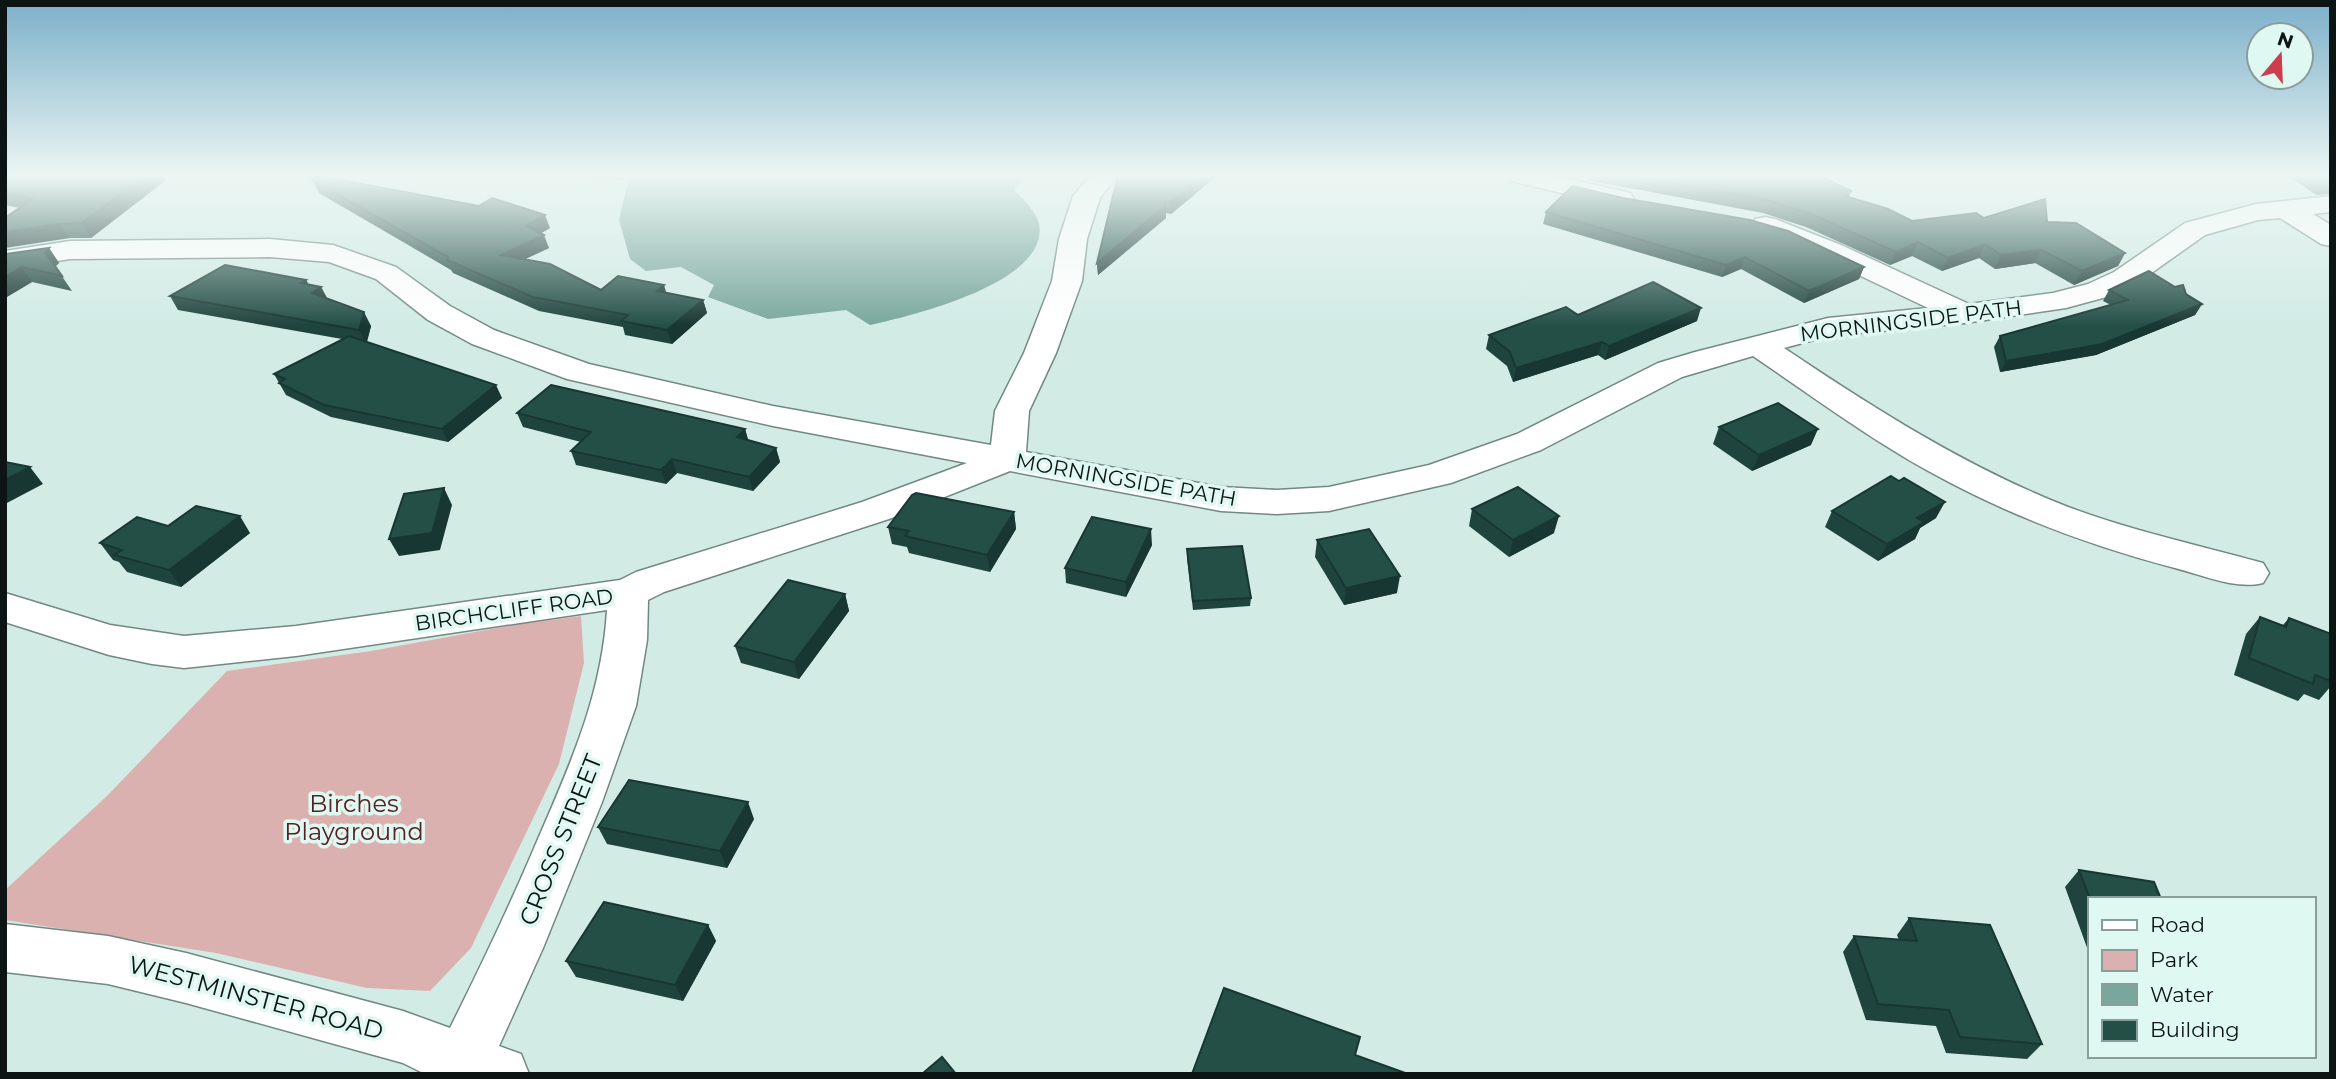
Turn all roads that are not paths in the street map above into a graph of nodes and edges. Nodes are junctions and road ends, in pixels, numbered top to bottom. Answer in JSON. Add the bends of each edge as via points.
{"nodes":[{"id":1,"x":1078,"y":225,"type":"edge"},
{"id":2,"x":1762,"y":225,"type":"edge"},
{"id":3,"x":2207,"y":225,"type":"edge"},
{"id":4,"x":2311,"y":225,"type":"edge"},
{"id":5,"x":2331,"y":238,"type":"edge"},
{"id":6,"x":20,"y":257,"type":"edge"},
{"id":7,"x":1965,"y":314,"type":"junction"},
{"id":8,"x":1758,"y":345,"type":"junction"},
{"id":9,"x":1007,"y":459,"type":"junction"},
{"id":10,"x":2249,"y":573,"type":"dead end"},
{"id":11,"x":628,"y":593,"type":"junction"},
{"id":12,"x":5,"y":607,"type":"edge"},
{"id":13,"x":5,"y":948,"type":"edge"},
{"id":14,"x":473,"y":1069,"type":"edge"}],
"edges":[{"from":1,"to":9,"type":"street","via":[[1067,281],[1040,354],[1012,411]]},
{"from":2,"to":7,"type":"street","via":[[1795,235]]},
{"from":3,"to":7,"type":"street","name":"MORNINGSIDE PATH","via":[[2099,290],[2054,302]]},
{"from":4,"to":5,"type":"street"},
{"from":6,"to":9,"type":"street","name":"MORNINGSIDE PATH","via":[[69,250],[270,248],[333,254],[386,273],[439,313],[482,337],[579,372],[774,416]]},
{"from":7,"to":8,"type":"street","name":"MORNINGSIDE PATH","via":[[1828,327]]},
{"from":8,"to":9,"type":"street","name":"MORNINGSIDE PATH","via":[[1670,370],[1529,442],[1438,475],[1329,499],[1221,499]]},
{"from":8,"to":10,"type":"street","via":[[1875,424],[1959,471],[2065,520],[2145,547]]},
{"from":9,"to":11,"type":"street","name":"BIRCHCLIFF ROAD","via":[[870,512]]},
{"from":11,"to":12,"type":"street","name":"BIRCHCLIFF ROAD","via":[[296,641],[184,652],[110,640]]},
{"from":11,"to":14,"type":"street","name":"CROSS STREET","via":[[626,640],[614,706]]},
{"from":13,"to":14,"type":"street","name":"WESTMINSTER ROAD","via":[[108,960],[186,978],[403,1037]]}]}
